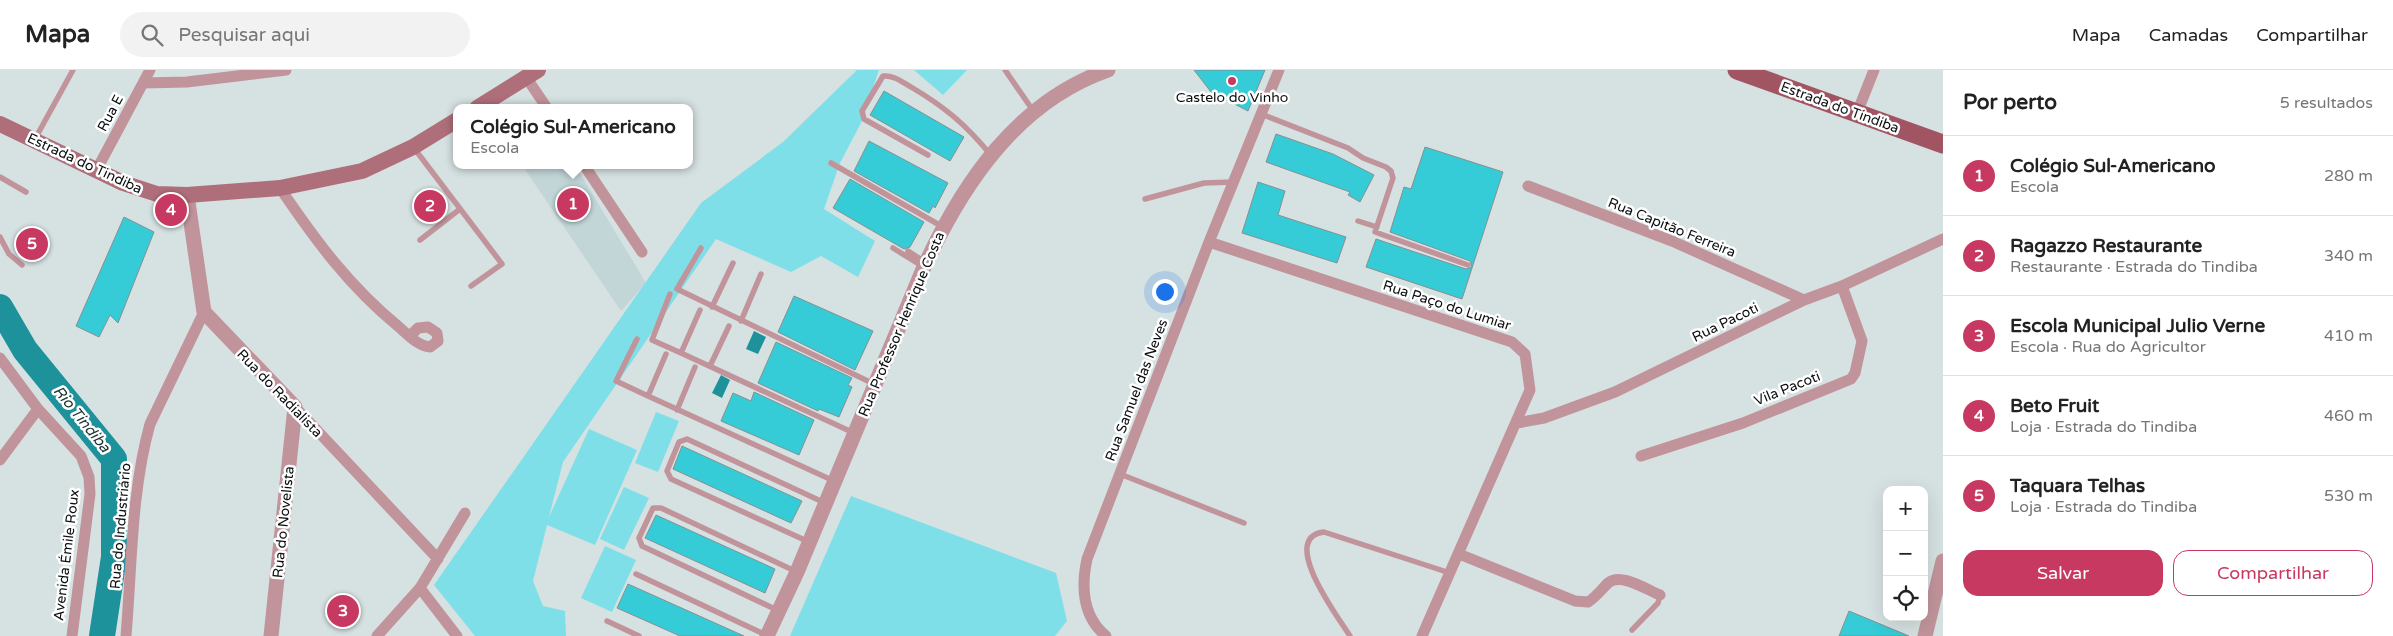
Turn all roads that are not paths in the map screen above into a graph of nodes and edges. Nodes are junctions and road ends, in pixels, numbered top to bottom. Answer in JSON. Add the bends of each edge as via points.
{"nodes":[{"id":1,"x":73,"y":70,"type":"edge"},
{"id":2,"x":150,"y":70,"type":"edge"},
{"id":3,"x":286,"y":70,"type":"edge"},
{"id":4,"x":1005,"y":70,"type":"edge"},
{"id":5,"x":1108,"y":70,"type":"edge"},
{"id":6,"x":1278,"y":70,"type":"edge"},
{"id":7,"x":1737,"y":70,"type":"edge"},
{"id":8,"x":1874,"y":70,"type":"edge"},
{"id":9,"x":242,"y":74,"type":"edge"},
{"id":10,"x":532,"y":74,"type":"edge"},
{"id":11,"x":144,"y":83,"type":"junction"},
{"id":12,"x":483,"y":104,"type":"edge"},
{"id":13,"x":545,"y":104,"type":"edge"},
{"id":14,"x":1034,"y":112,"type":"junction"},
{"id":15,"x":1857,"y":112,"type":"junction"},
{"id":16,"x":1261,"y":114,"type":"junction"},
{"id":17,"x":453,"y":122,"type":"edge"},
{"id":18,"x":0,"y":124,"type":"edge"},
{"id":19,"x":34,"y":140,"type":"junction"},
{"id":20,"x":1943,"y":144,"type":"edge"},
{"id":21,"x":413,"y":147,"type":"junction"},
{"id":22,"x":990,"y":154,"type":"junction"},
{"id":23,"x":928,"y":155,"type":"dead end"},
{"id":24,"x":831,"y":162,"type":"dead end"},
{"id":25,"x":587,"y":169,"type":"edge"},
{"id":26,"x":96,"y":171,"type":"junction"},
{"id":27,"x":0,"y":177,"type":"edge"},
{"id":28,"x":1233,"y":182,"type":"junction"},
{"id":29,"x":1528,"y":186,"type":"dead end"},
{"id":30,"x":280,"y":188,"type":"junction"},
{"id":31,"x":26,"y":192,"type":"dead end"},
{"id":32,"x":187,"y":195,"type":"junction"},
{"id":33,"x":1145,"y":199,"type":"dead end"},
{"id":34,"x":460,"y":209,"type":"junction"},
{"id":35,"x":1358,"y":221,"type":"dead end"},
{"id":36,"x":943,"y":227,"type":"junction"},
{"id":37,"x":1377,"y":227,"type":"junction"},
{"id":38,"x":0,"y":237,"type":"edge"},
{"id":39,"x":1943,"y":238,"type":"edge"},
{"id":40,"x":420,"y":240,"type":"dead end"},
{"id":41,"x":1209,"y":242,"type":"junction"},
{"id":42,"x":701,"y":248,"type":"dead end"},
{"id":43,"x":893,"y":248,"type":"dead end"},
{"id":44,"x":908,"y":251,"type":"dead end"},
{"id":45,"x":642,"y":252,"type":"dead end"},
{"id":46,"x":733,"y":263,"type":"dead end"},
{"id":47,"x":22,"y":265,"type":"dead end"},
{"id":48,"x":925,"y":265,"type":"junction"},
{"id":49,"x":1468,"y":265,"type":"dead end"},
{"id":50,"x":761,"y":274,"type":"dead end"},
{"id":51,"x":471,"y":286,"type":"dead end"},
{"id":52,"x":1842,"y":286,"type":"junction"},
{"id":53,"x":670,"y":294,"type":"dead end"},
{"id":54,"x":1804,"y":300,"type":"junction"},
{"id":55,"x":712,"y":307,"type":"junction"},
{"id":56,"x":700,"y":310,"type":"dead end"},
{"id":57,"x":204,"y":312,"type":"junction"},
{"id":58,"x":742,"y":320,"type":"junction"},
{"id":59,"x":729,"y":326,"type":"dead end"},
{"id":60,"x":410,"y":336,"type":"dead end"},
{"id":61,"x":637,"y":339,"type":"dead end"},
{"id":62,"x":681,"y":353,"type":"junction"},
{"id":63,"x":666,"y":354,"type":"dead end"},
{"id":64,"x":0,"y":358,"type":"edge"},
{"id":65,"x":710,"y":366,"type":"junction"},
{"id":66,"x":695,"y":367,"type":"dead end"},
{"id":67,"x":874,"y":384,"type":"junction"},
{"id":68,"x":648,"y":396,"type":"junction"},
{"id":69,"x":295,"y":407,"type":"junction"},
{"id":70,"x":38,"y":409,"type":"junction"},
{"id":71,"x":677,"y":410,"type":"junction"},
{"id":72,"x":1517,"y":423,"type":"junction"},
{"id":73,"x":854,"y":434,"type":"junction"},
{"id":74,"x":1641,"y":456,"type":"dead end"},
{"id":75,"x":0,"y":460,"type":"edge"},
{"id":76,"x":1120,"y":474,"type":"junction"},
{"id":77,"x":834,"y":481,"type":"junction"},
{"id":78,"x":825,"y":503,"type":"junction"},
{"id":79,"x":465,"y":513,"type":"dead end"},
{"id":80,"x":1244,"y":523,"type":"dead end"},
{"id":81,"x":809,"y":542,"type":"junction"},
{"id":82,"x":1459,"y":554,"type":"junction"},
{"id":83,"x":438,"y":559,"type":"junction"},
{"id":84,"x":1943,"y":561,"type":"edge"},
{"id":85,"x":797,"y":572,"type":"junction"},
{"id":86,"x":1450,"y":573,"type":"junction"},
{"id":87,"x":636,"y":574,"type":"dead end"},
{"id":88,"x":420,"y":588,"type":"junction"},
{"id":89,"x":1660,"y":595,"type":"joint"},
{"id":90,"x":779,"y":611,"type":"junction"},
{"id":91,"x":608,"y":621,"type":"dead end"},
{"id":92,"x":1632,"y":630,"type":"dead end"},
{"id":93,"x":72,"y":636,"type":"edge"},
{"id":94,"x":126,"y":636,"type":"edge"},
{"id":95,"x":271,"y":636,"type":"edge"},
{"id":96,"x":376,"y":636,"type":"edge"},
{"id":97,"x":457,"y":636,"type":"edge"},
{"id":98,"x":639,"y":636,"type":"edge"},
{"id":99,"x":767,"y":636,"type":"edge"},
{"id":100,"x":1106,"y":636,"type":"edge"},
{"id":101,"x":1350,"y":636,"type":"edge"},
{"id":102,"x":1422,"y":636,"type":"edge"},
{"id":103,"x":1925,"y":636,"type":"edge"}],
"edges":[{"from":1,"to":19,"type":"lane"},
{"from":2,"to":11,"type":"street","name":"Rua E"},
{"from":3,"to":9,"type":"street"},
{"from":4,"to":14,"type":"lane"},
{"from":5,"to":14,"type":"street","name":"Rua Professor Henrique Costa","via":[[1070,86]]},
{"from":6,"to":16,"type":"street","name":"Rua Samuel das Neves"},
{"from":7,"to":15,"type":"main road","name":"Estrada do Tindiba"},
{"from":8,"to":15,"type":"street"},
{"from":9,"to":11,"type":"street","via":[[187,82]]},
{"from":10,"to":12,"type":"main road"},
{"from":10,"to":13,"type":"street"},
{"from":11,"to":26,"type":"street","name":"Rua E"},
{"from":14,"to":22,"type":"street","name":"Rua Professor Henrique Costa"},
{"from":15,"to":20,"type":"main road","name":"Estrada do Tindiba"},
{"from":16,"to":28,"type":"street","name":"Rua Samuel das Neves"},
{"from":16,"to":37,"type":"lane","via":[[1348,148],[1391,171],[1394,178]]},
{"from":17,"to":21,"type":"main road","name":"Estrada do Tindiba"},
{"from":18,"to":19,"type":"main road","name":"Estrada do Tindiba"},
{"from":19,"to":26,"type":"main road","name":"Estrada do Tindiba"},
{"from":21,"to":30,"type":"main road","name":"Estrada do Tindiba","via":[[362,171]]},
{"from":21,"to":34,"type":"lane"},
{"from":22,"to":23,"type":"lane","via":[[941,104],[893,76],[883,76],[862,111],[864,119]]},
{"from":22,"to":36,"type":"street","name":"Rua Professor Henrique Costa"},
{"from":24,"to":36,"type":"lane"},
{"from":25,"to":45,"type":"street"},
{"from":26,"to":32,"type":"main road","name":"Estrada do Tindiba","via":[[149,192]]},
{"from":27,"to":31,"type":"lane"},
{"from":28,"to":33,"type":"lane","via":[[1204,183]]},
{"from":28,"to":41,"type":"street","name":"Rua Samuel das Neves"},
{"from":29,"to":54,"type":"street","name":"Rua Capitão Ferreira","via":[[1672,241]]},
{"from":30,"to":32,"type":"main road","name":"Estrada do Tindiba"},
{"from":30,"to":60,"type":"street","via":[[344,276]]},
{"from":32,"to":57,"type":"street"},
{"from":34,"to":40,"type":"lane"},
{"from":34,"to":51,"type":"lane","via":[[502,264]]},
{"from":35,"to":37,"type":"lane"},
{"from":36,"to":48,"type":"street","name":"Rua Professor Henrique Costa"},
{"from":37,"to":49,"type":"lane","via":[[1375,232]]},
{"from":38,"to":47,"type":"lane","via":[[9,254]]},
{"from":39,"to":52,"type":"street","name":"Rua Pacoti"},
{"from":41,"to":72,"type":"street","name":"Rua Paço do Lumiar","via":[[1512,342],[1525,354],[1530,390]]},
{"from":41,"to":76,"type":"street","name":"Rua Samuel das Neves"},
{"from":42,"to":55,"type":"lane","via":[[677,289]]},
{"from":43,"to":48,"type":"lane"},
{"from":44,"to":48,"type":"lane"},
{"from":46,"to":55,"type":"lane"},
{"from":48,"to":67,"type":"street","name":"Rua Professor Henrique Costa"},
{"from":50,"to":58,"type":"lane"},
{"from":52,"to":54,"type":"street","name":"Rua Pacoti"},
{"from":52,"to":74,"type":"street","name":"Vila Pacoti","via":[[1862,341],[1856,373],[1851,379],[1743,423]]},
{"from":53,"to":62,"type":"lane","via":[[652,340]]},
{"from":54,"to":72,"type":"street","name":"Rua Pacoti","via":[[1615,392],[1544,418]]},
{"from":55,"to":58,"type":"lane"},
{"from":56,"to":62,"type":"lane"},
{"from":57,"to":69,"type":"street","name":"Rua do Radialista"},
{"from":57,"to":94,"type":"street","name":"Rua do Industriário","via":[[150,424],[145,442],[138,472]]},
{"from":58,"to":67,"type":"lane"},
{"from":59,"to":65,"type":"lane"},
{"from":61,"to":68,"type":"lane","via":[[616,381]]},
{"from":62,"to":65,"type":"lane"},
{"from":63,"to":68,"type":"lane"},
{"from":64,"to":70,"type":"street","name":"Avenida Émile Roux"},
{"from":65,"to":73,"type":"lane"},
{"from":66,"to":71,"type":"lane"},
{"from":67,"to":73,"type":"street","name":"Rua Professor Henrique Costa"},
{"from":68,"to":71,"type":"lane"},
{"from":69,"to":83,"type":"street","name":"Rua do Radialista"},
{"from":69,"to":95,"type":"street","name":"Rua do Novelista"},
{"from":70,"to":75,"type":"street"},
{"from":70,"to":93,"type":"street","name":"Avenida Émile Roux","via":[[81,456],[89,477],[90,494]]},
{"from":71,"to":77,"type":"lane"},
{"from":72,"to":82,"type":"street","name":"Rua Paço do Lumiar"},
{"from":73,"to":77,"type":"street","name":"Rua Professor Henrique Costa"},
{"from":76,"to":80,"type":"lane"},
{"from":76,"to":100,"type":"street","name":"Rua Samuel das Neves","via":[[1087,559],[1083,578],[1084,598],[1090,617]]},
{"from":77,"to":78,"type":"street","name":"Rua Professor Henrique Costa"},
{"from":78,"to":81,"type":"street","name":"Rua Professor Henrique Costa"},
{"from":78,"to":81,"type":"lane","via":[[687,439],[679,442],[666,471],[671,478]]},
{"from":79,"to":83,"type":"street"},
{"from":81,"to":85,"type":"street","name":"Rua Professor Henrique Costa"},
{"from":82,"to":86,"type":"street","name":"Rua Paço do Lumiar"},
{"from":82,"to":89,"type":"street","via":[[1575,601],[1588,602],[1616,579]]},
{"from":83,"to":88,"type":"street"},
{"from":84,"to":103,"type":"street"},
{"from":85,"to":90,"type":"street","name":"Rua Professor Henrique Costa"},
{"from":85,"to":90,"type":"lane","via":[[661,508],[653,508],[639,538],[642,546]]},
{"from":86,"to":101,"type":"lane","via":[[1324,532],[1315,533],[1309,537],[1306,546],[1308,565]]},
{"from":86,"to":102,"type":"street","name":"Rua Paço do Lumiar"},
{"from":87,"to":99,"type":"lane"},
{"from":88,"to":96,"type":"street"},
{"from":88,"to":97,"type":"street"},
{"from":89,"to":92,"type":"lane","via":[[1658,602]]},
{"from":90,"to":99,"type":"street","name":"Rua Professor Henrique Costa"},
{"from":91,"to":98,"type":"lane"}]}
